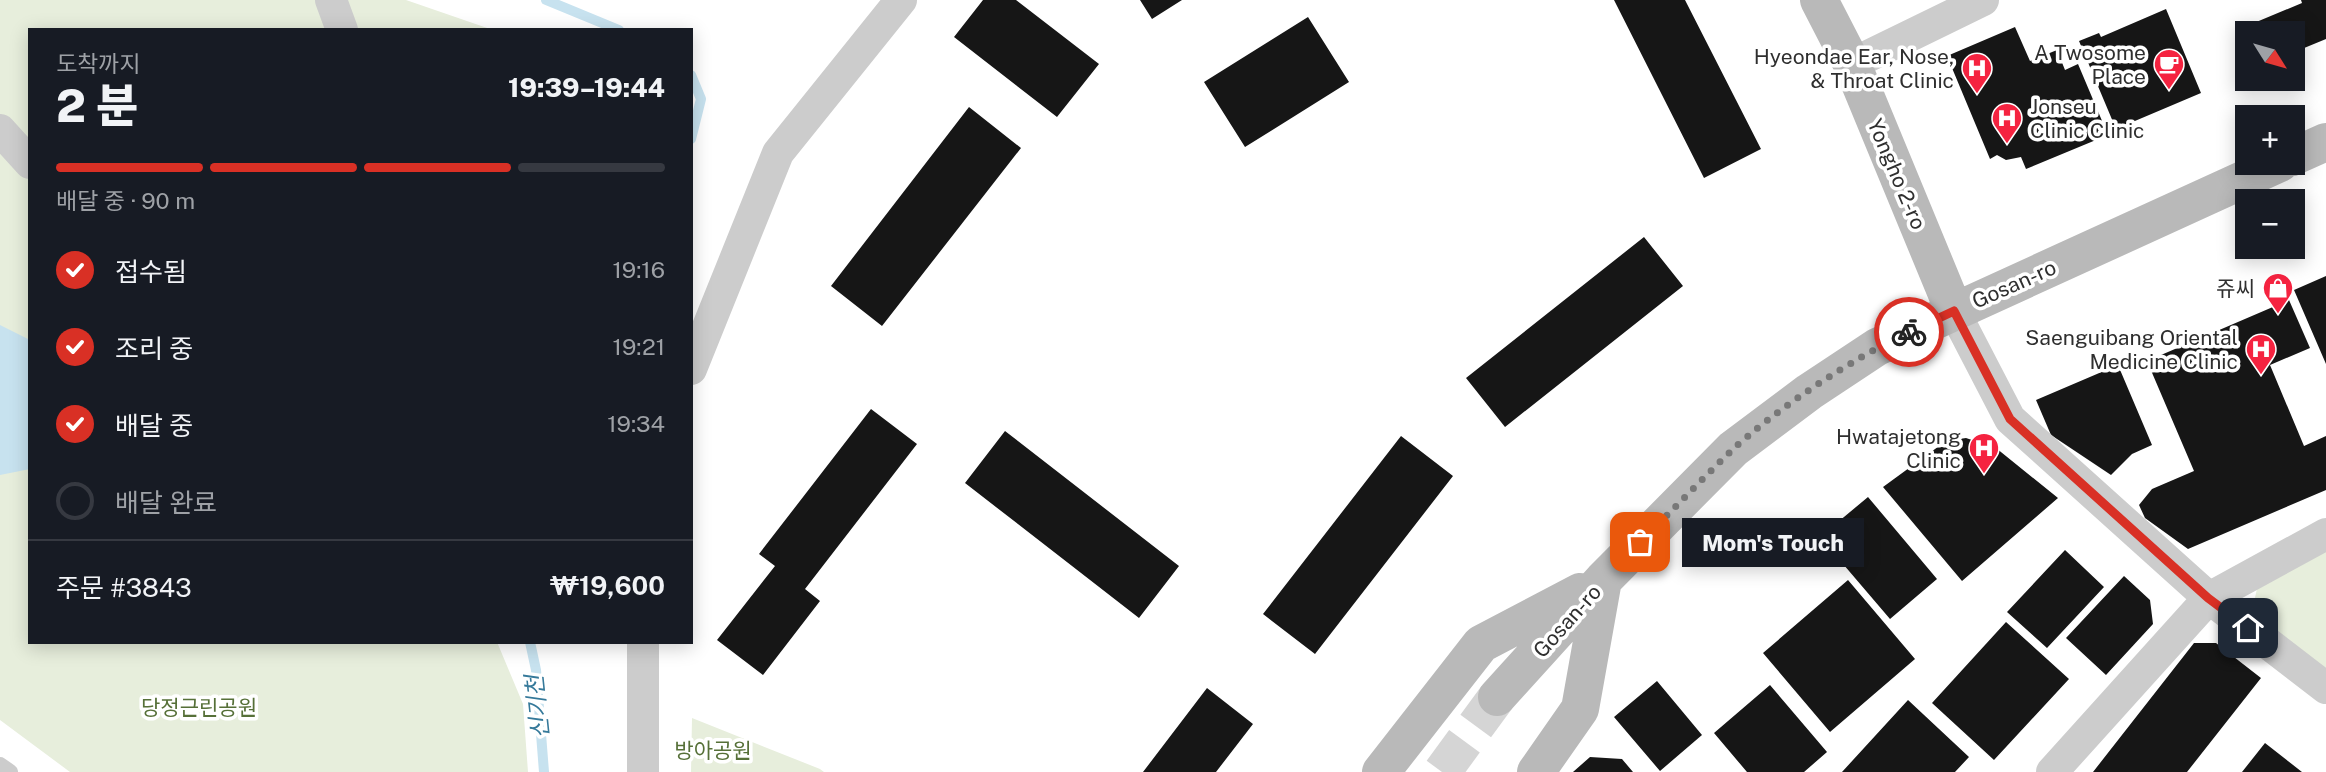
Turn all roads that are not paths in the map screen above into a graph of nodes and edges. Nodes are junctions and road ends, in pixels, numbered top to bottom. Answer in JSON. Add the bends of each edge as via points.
{"nodes":[{"id":1,"x":331,"y":0,"type":"edge"},
{"id":2,"x":901,"y":0,"type":"edge"},
{"id":3,"x":1819,"y":0,"type":"edge"},
{"id":4,"x":1983,"y":0,"type":"edge"},
{"id":5,"x":341,"y":28,"type":"edge"},
{"id":6,"x":1852,"y":64,"type":"junction"},
{"id":7,"x":0,"y":130,"type":"edge"},
{"id":8,"x":2326,"y":142,"type":"edge"},
{"id":9,"x":2305,"y":151,"type":"edge"},
{"id":10,"x":28,"y":161,"type":"edge"},
{"id":11,"x":2254,"y":175,"type":"edge"},
{"id":12,"x":1954,"y":311,"type":"junction"},
{"id":13,"x":693,"y":364,"type":"edge"},
{"id":14,"x":2326,"y":534,"type":"edge"},
{"id":15,"x":1604,"y":580,"type":"junction"},
{"id":16,"x":2208,"y":598,"type":"junction"},
{"id":17,"x":643,"y":644,"type":"edge"},
{"id":18,"x":2326,"y":688,"type":"edge"},
{"id":19,"x":1497,"y":697,"type":"tunnel mouth"},
{"id":20,"x":0,"y":765,"type":"edge"},
{"id":21,"x":10,"y":772,"type":"edge"},
{"id":22,"x":643,"y":772,"type":"edge"},
{"id":23,"x":1381,"y":772,"type":"edge"},
{"id":24,"x":1536,"y":772,"type":"edge"},
{"id":25,"x":2052,"y":772,"type":"edge"}],
"edges":[{"from":1,"to":5,"type":"street"},
{"from":2,"to":13,"type":"street","via":[[778,153]]},
{"from":3,"to":6,"type":"street","name":"Yongho 2-ro"},
{"from":4,"to":6,"type":"street"},
{"from":6,"to":12,"type":"street","name":"Yongho 2-ro"},
{"from":7,"to":10,"type":"street"},
{"from":8,"to":9,"type":"street"},
{"from":11,"to":12,"type":"street","name":"Gosan-ro"},
{"from":12,"to":15,"type":"street","name":"Gosan-ro","via":[[1877,347],[1744,441]]},
{"from":12,"to":16,"type":"street","via":[[2010,419]]},
{"from":14,"to":16,"type":"street"},
{"from":15,"to":19,"type":"street","name":"Gosan-ro"},
{"from":15,"to":23,"type":"street","via":[[1481,644]]},
{"from":15,"to":24,"type":"street","via":[[1580,709]]},
{"from":16,"to":18,"type":"street"},
{"from":16,"to":25,"type":"street"},
{"from":17,"to":22,"type":"street"},
{"from":20,"to":21,"type":"lane"}]}
